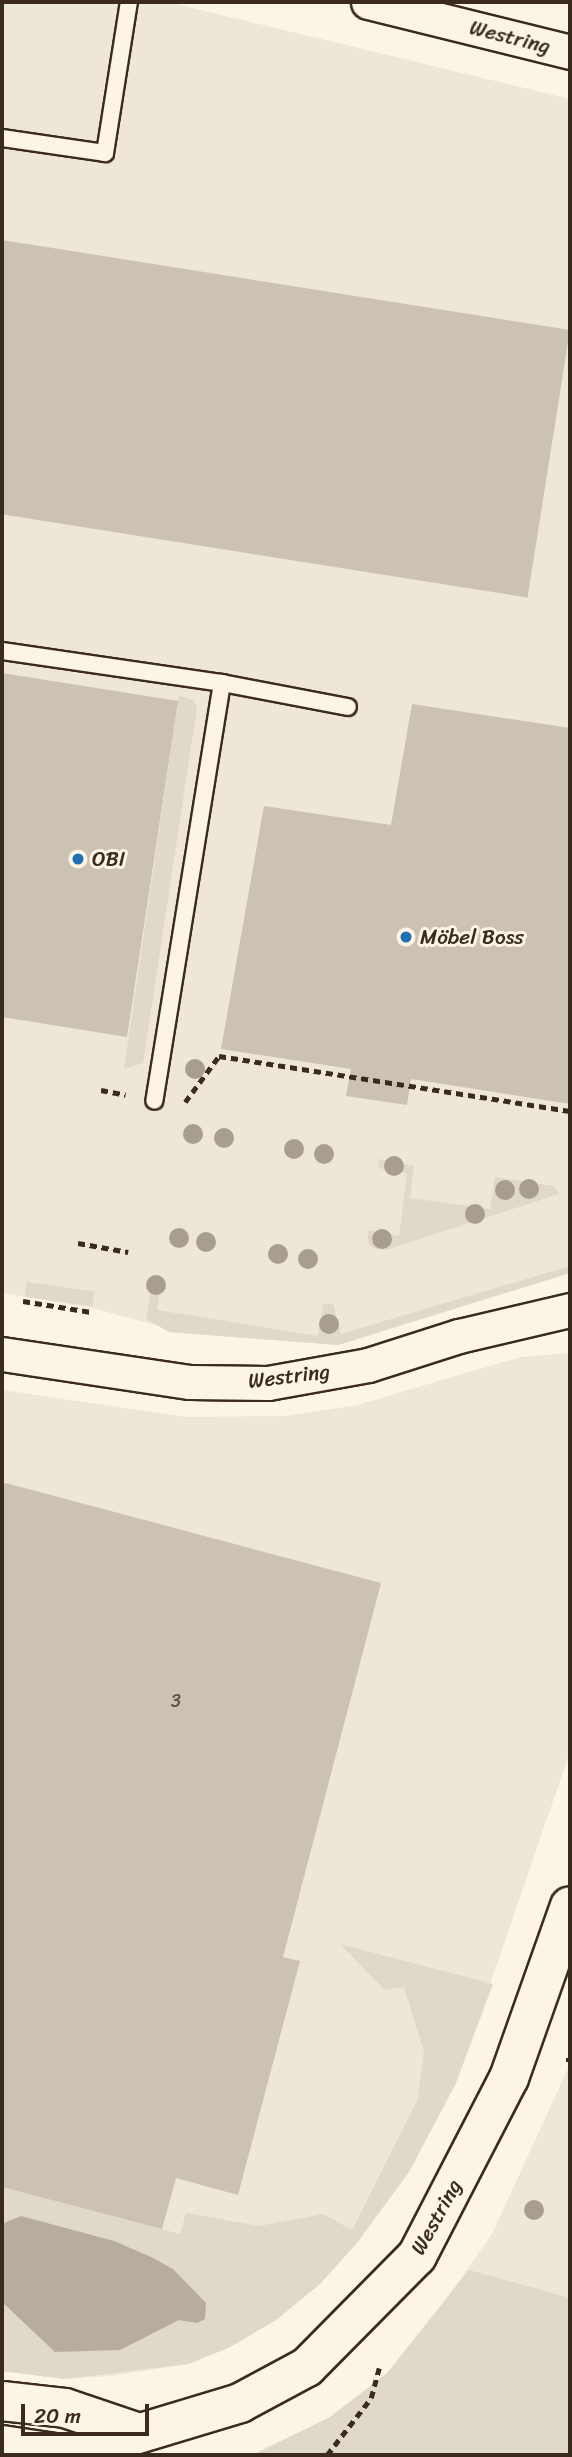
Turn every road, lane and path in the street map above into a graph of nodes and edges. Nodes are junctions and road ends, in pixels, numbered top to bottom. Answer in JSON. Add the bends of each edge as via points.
{"nodes":[{"id":1,"x":129,"y":2,"type":"edge"},
{"id":2,"x":368,"y":2,"type":"edge"},
{"id":3,"x":570,"y":52,"type":"edge"},
{"id":4,"x":2,"y":138,"type":"edge"},
{"id":5,"x":2,"y":651,"type":"edge"},
{"id":6,"x":222,"y":683,"type":"junction"},
{"id":7,"x":348,"y":707,"type":"dead end"},
{"id":8,"x":381,"y":1074,"type":"dead end"},
{"id":9,"x":380,"y":1082,"type":"junction"},
{"id":10,"x":195,"y":1090,"type":"dead end"},
{"id":11,"x":154,"y":1101,"type":"dead end"},
{"id":12,"x":570,"y":1111,"type":"edge"},
{"id":13,"x":78,"y":1243,"type":"dead end"},
{"id":14,"x":128,"y":1252,"type":"dead end"},
{"id":15,"x":23,"y":1301,"type":"dead end"},
{"id":16,"x":570,"y":1310,"type":"edge"},
{"id":17,"x":91,"y":1312,"type":"dead end"},
{"id":18,"x":2,"y":1354,"type":"edge"},
{"id":19,"x":570,"y":1906,"type":"edge"},
{"id":20,"x":379,"y":2368,"type":"dead end"},
{"id":21,"x":2,"y":2401,"type":"edge"},
{"id":22,"x":2,"y":2445,"type":"edge"},
{"id":23,"x":137,"y":2448,"type":"edge"},
{"id":24,"x":327,"y":2455,"type":"edge"}],
"edges":[{"from":1,"to":4,"type":"lane","via":[[105,153]]},
{"from":2,"to":3,"type":"street","name":"Westring"},
{"from":5,"to":6,"type":"lane"},
{"from":6,"to":7,"type":"lane"},
{"from":6,"to":11,"type":"lane"},
{"from":8,"to":9,"type":"path"},
{"from":9,"to":10,"type":"path","via":[[219,1056]]},
{"from":9,"to":12,"type":"path"},
{"from":13,"to":14,"type":"path"},
{"from":15,"to":17,"type":"path"},
{"from":16,"to":18,"type":"street","name":"Westring","via":[[459,1336],[368,1365],[268,1383],[190,1382]]},
{"from":19,"to":23,"type":"main road","name":"Westring","via":[[509,2078],[417,2256],[307,2367],[240,2403]]},
{"from":20,"to":24,"type":"path","via":[[370,2398]]},
{"from":21,"to":23,"type":"main road","via":[[65,2408]]},
{"from":22,"to":23,"type":"main road","name":"Westring","via":[[68,2455]]}]}
